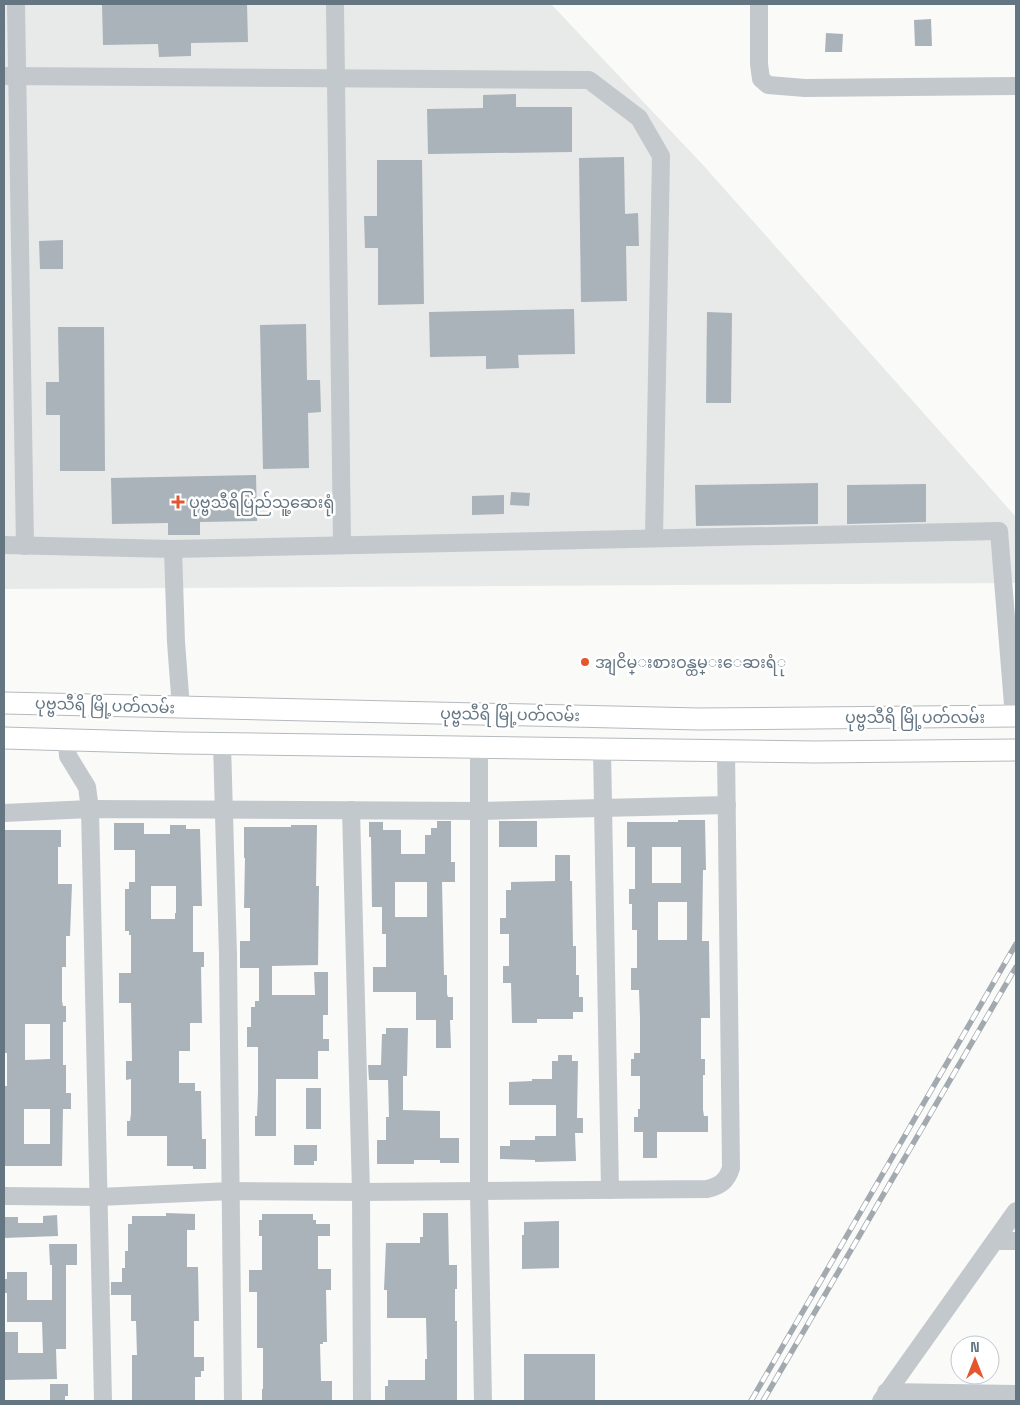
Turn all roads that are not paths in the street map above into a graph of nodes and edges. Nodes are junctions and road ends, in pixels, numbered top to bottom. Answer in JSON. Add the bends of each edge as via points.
{"nodes":[{"id":1,"x":16,"y":4,"type":"edge"},
{"id":2,"x":335,"y":4,"type":"edge"},
{"id":3,"x":758,"y":4,"type":"edge"},
{"id":4,"x":10,"y":76,"type":"edge"},
{"id":5,"x":336,"y":78,"type":"junction"},
{"id":6,"x":1016,"y":86,"type":"edge"},
{"id":7,"x":654,"y":538,"type":"junction"},
{"id":8,"x":342,"y":544,"type":"junction"},
{"id":9,"x":4,"y":545,"type":"edge"},
{"id":10,"x":25,"y":546,"type":"junction"},
{"id":11,"x":173,"y":549,"type":"junction"},
{"id":12,"x":4,"y":702,"type":"edge"},
{"id":13,"x":181,"y":708,"type":"junction"},
{"id":14,"x":1015,"y":716,"type":"edge"},
{"id":15,"x":4,"y":738,"type":"edge"},
{"id":16,"x":67,"y":741,"type":"junction"},
{"id":17,"x":222,"y":744,"type":"junction"},
{"id":18,"x":479,"y":747,"type":"junction"},
{"id":19,"x":602,"y":749,"type":"junction"},
{"id":20,"x":726,"y":750,"type":"junction"},
{"id":21,"x":1016,"y":750,"type":"edge"},
{"id":22,"x":727,"y":806,"type":"junction"},
{"id":23,"x":603,"y":808,"type":"junction"},
{"id":24,"x":90,"y":809,"type":"junction"},
{"id":25,"x":224,"y":809,"type":"junction"},
{"id":26,"x":351,"y":810,"type":"junction"},
{"id":27,"x":479,"y":811,"type":"junction"},
{"id":28,"x":4,"y":813,"type":"edge"},
{"id":29,"x":610,"y":1190,"type":"junction"},
{"id":30,"x":231,"y":1191,"type":"junction"},
{"id":31,"x":479,"y":1191,"type":"junction"},
{"id":32,"x":361,"y":1192,"type":"junction"},
{"id":33,"x":4,"y":1196,"type":"edge"},
{"id":34,"x":99,"y":1197,"type":"junction"},
{"id":35,"x":1016,"y":1211,"type":"edge"},
{"id":36,"x":996,"y":1241,"type":"junction"},
{"id":37,"x":1016,"y":1241,"type":"edge"},
{"id":38,"x":1016,"y":1394,"type":"edge"},
{"id":39,"x":884,"y":1397,"type":"edge"},
{"id":40,"x":103,"y":1401,"type":"edge"},
{"id":41,"x":233,"y":1401,"type":"edge"},
{"id":42,"x":362,"y":1401,"type":"edge"},
{"id":43,"x":484,"y":1401,"type":"edge"}],
"edges":[{"from":1,"to":4,"type":"street"},
{"from":2,"to":5,"type":"street"},
{"from":3,"to":6,"type":"street","via":[[758,64],[761,78],[768,85],[806,88]]},
{"from":4,"to":5,"type":"street"},
{"from":4,"to":10,"type":"street"},
{"from":5,"to":7,"type":"street","via":[[589,80],[639,118],[661,156]]},
{"from":5,"to":8,"type":"street"},
{"from":7,"to":8,"type":"street"},
{"from":7,"to":14,"type":"street","via":[[999,531]]},
{"from":8,"to":11,"type":"street"},
{"from":9,"to":10,"type":"street"},
{"from":10,"to":11,"type":"street"},
{"from":11,"to":13,"type":"street"},
{"from":12,"to":13,"type":"main road","name":"ပုဗ္ဗသီရိ မြို့ပတ်လမ်း"},
{"from":13,"to":14,"type":"main road","name":"ပုဗ္ဗသီရိ မြို့ပတ်လမ်း","via":[[700,719]]},
{"from":15,"to":16,"type":"main road","name":"ပုဗ္ဗသီရိ မြို့ပတ်လမ်း"},
{"from":16,"to":17,"type":"main road","name":"ပုဗ္ဗသီရိ မြို့ပတ်လမ်း"},
{"from":16,"to":24,"type":"street","via":[[68,756],[87,788]]},
{"from":17,"to":18,"type":"main road","name":"ပုဗ္ဗသီရိ မြို့ပတ်လမ်း"},
{"from":17,"to":25,"type":"street"},
{"from":18,"to":19,"type":"main road","name":"ပုဗ္ဗသီရိ မြို့ပတ်လမ်း"},
{"from":18,"to":27,"type":"street"},
{"from":19,"to":20,"type":"main road","name":"ပုဗ္ဗသီရိ မြို့ပတ်လမ်း"},
{"from":19,"to":23,"type":"street"},
{"from":20,"to":21,"type":"main road","name":"ပုဗ္ဗသီရိ မြို့ပတ်လမ်း"},
{"from":20,"to":22,"type":"street"},
{"from":22,"to":23,"type":"street"},
{"from":22,"to":29,"type":"street","via":[[729,1175],[724,1182],[707,1189]]},
{"from":23,"to":27,"type":"street"},
{"from":23,"to":29,"type":"street"},
{"from":24,"to":25,"type":"street"},
{"from":24,"to":28,"type":"street"},
{"from":24,"to":34,"type":"street"},
{"from":25,"to":26,"type":"street"},
{"from":25,"to":30,"type":"street"},
{"from":26,"to":27,"type":"street"},
{"from":26,"to":32,"type":"street"},
{"from":27,"to":31,"type":"street"},
{"from":29,"to":31,"type":"street"},
{"from":30,"to":32,"type":"street"},
{"from":30,"to":34,"type":"street"},
{"from":30,"to":41,"type":"street"},
{"from":31,"to":32,"type":"street"},
{"from":31,"to":43,"type":"street"},
{"from":32,"to":42,"type":"street"},
{"from":33,"to":34,"type":"street"},
{"from":34,"to":40,"type":"street"},
{"from":35,"to":36,"type":"street"},
{"from":36,"to":37,"type":"street"},
{"from":36,"to":39,"type":"street"},
{"from":38,"to":39,"type":"street"}]}
